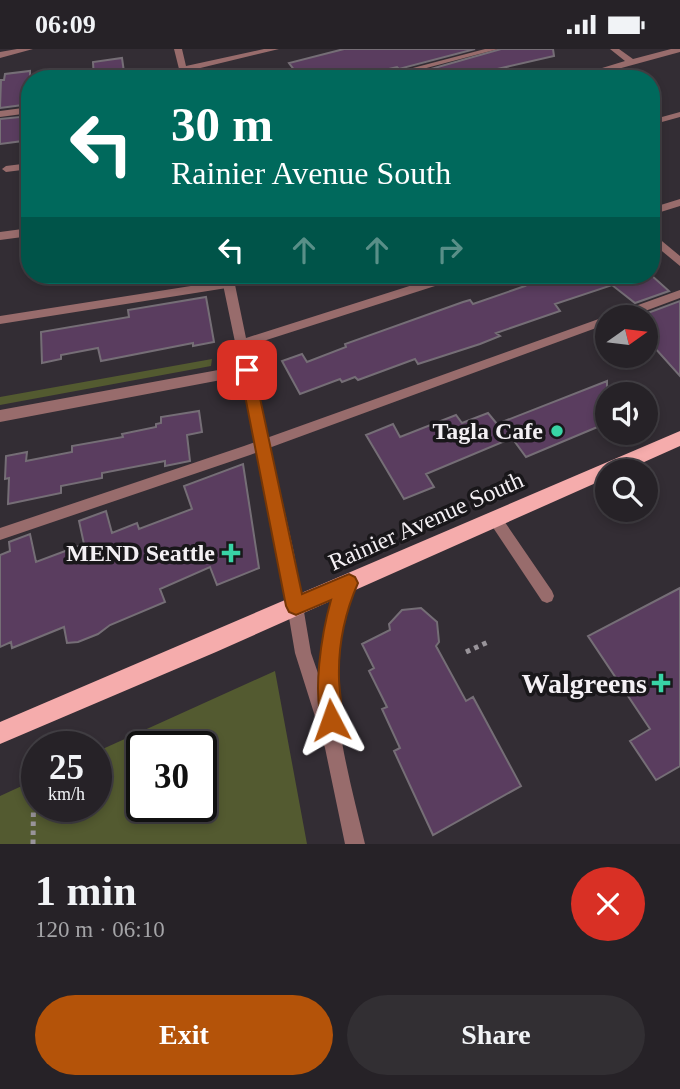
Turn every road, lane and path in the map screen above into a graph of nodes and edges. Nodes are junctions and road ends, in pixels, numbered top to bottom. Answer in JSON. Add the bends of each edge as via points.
{"nodes":[{"id":1,"x":29,"y":49,"type":"edge"},
{"id":2,"x":178,"y":49,"type":"edge"},
{"id":3,"x":275,"y":49,"type":"edge"},
{"id":4,"x":494,"y":49,"type":"edge"},
{"id":5,"x":614,"y":49,"type":"edge"},
{"id":6,"x":680,"y":49,"type":"edge"},
{"id":7,"x":0,"y":55,"type":"edge"},
{"id":8,"x":631,"y":62,"type":"junction"},
{"id":9,"x":183,"y":70,"type":"edge"},
{"id":10,"x":199,"y":70,"type":"edge"},
{"id":11,"x":411,"y":70,"type":"edge"},
{"id":12,"x":602,"y":70,"type":"edge"},
{"id":13,"x":21,"y":111,"type":"edge"},
{"id":14,"x":0,"y":114,"type":"edge"},
{"id":15,"x":680,"y":114,"type":"edge"},
{"id":16,"x":660,"y":120,"type":"edge"},
{"id":17,"x":21,"y":167,"type":"edge"},
{"id":18,"x":6,"y":169,"type":"dead end"},
{"id":19,"x":680,"y":202,"type":"edge"},
{"id":20,"x":660,"y":209,"type":"edge"},
{"id":21,"x":21,"y":233,"type":"edge"},
{"id":22,"x":0,"y":236,"type":"edge"},
{"id":23,"x":660,"y":244,"type":"edge"},
{"id":24,"x":680,"y":263,"type":"edge"},
{"id":25,"x":205,"y":284,"type":"edge"},
{"id":26,"x":229,"y":284,"type":"edge"},
{"id":27,"x":428,"y":284,"type":"edge"},
{"id":28,"x":680,"y":294,"type":"edge"},
{"id":29,"x":650,"y":305,"type":"edge"},
{"id":30,"x":0,"y":320,"type":"edge"},
{"id":31,"x":595,"y":324,"type":"edge"},
{"id":32,"x":241,"y":344,"type":"junction"},
{"id":33,"x":247,"y":370,"type":"junction"},
{"id":34,"x":0,"y":416,"type":"edge"},
{"id":35,"x":680,"y":438,"type":"edge"},
{"id":36,"x":263,"y":445,"type":"junction"},
{"id":37,"x":495,"y":519,"type":"junction"},
{"id":38,"x":0,"y":534,"type":"edge"},
{"id":39,"x":349,"y":583,"type":"junction"},
{"id":40,"x":547,"y":596,"type":"dead end"},
{"id":41,"x":296,"y":606,"type":"junction"},
{"id":42,"x":488,"y":642,"type":"dead end"},
{"id":43,"x":466,"y":652,"type":"dead end"},
{"id":44,"x":0,"y":733,"type":"edge"},
{"id":45,"x":334,"y":747,"type":"junction"},
{"id":46,"x":33,"y":822,"type":"edge"},
{"id":47,"x":33,"y":844,"type":"edge"},
{"id":48,"x":355,"y":844,"type":"edge"}],
"edges":[{"from":1,"to":7,"type":"street"},
{"from":2,"to":9,"type":"street"},
{"from":3,"to":10,"type":"street"},
{"from":4,"to":11,"type":"lane"},
{"from":5,"to":8,"type":"street"},
{"from":6,"to":8,"type":"street"},
{"from":8,"to":12,"type":"street"},
{"from":13,"to":14,"type":"street"},
{"from":15,"to":16,"type":"lane"},
{"from":17,"to":18,"type":"lane"},
{"from":19,"to":20,"type":"street"},
{"from":21,"to":22,"type":"street"},
{"from":23,"to":24,"type":"street"},
{"from":25,"to":30,"type":"lane"},
{"from":26,"to":32,"type":"street"},
{"from":27,"to":32,"type":"street"},
{"from":28,"to":29,"type":"lane"},
{"from":31,"to":36,"type":"lane"},
{"from":32,"to":33,"type":"street"},
{"from":33,"to":34,"type":"street"},
{"from":33,"to":36,"type":"street"},
{"from":35,"to":37,"type":"main road","name":"Rainier Avenue South"},
{"from":36,"to":38,"type":"lane"},
{"from":36,"to":41,"type":"street"},
{"from":37,"to":39,"type":"main road","name":"Rainier Avenue South"},
{"from":37,"to":40,"type":"lane"},
{"from":39,"to":41,"type":"main road","name":"Rainier Avenue South"},
{"from":39,"to":45,"type":"street","via":[[331,640]]},
{"from":41,"to":44,"type":"main road","name":"Rainier Avenue South"},
{"from":41,"to":45,"type":"street","via":[[310,681]]},
{"from":42,"to":43,"type":"path"},
{"from":45,"to":48,"type":"street"},
{"from":46,"to":47,"type":"path"}]}
